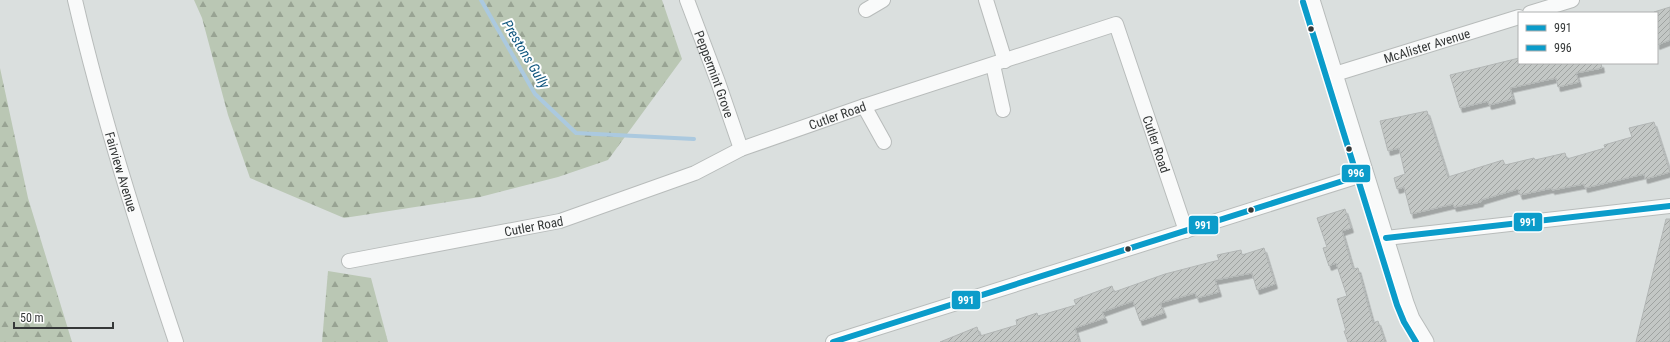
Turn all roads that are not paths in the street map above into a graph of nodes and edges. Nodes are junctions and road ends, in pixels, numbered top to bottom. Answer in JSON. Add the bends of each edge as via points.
{"nodes":[{"id":1,"x":74,"y":0,"type":"edge"},
{"id":2,"x":687,"y":0,"type":"edge"},
{"id":3,"x":883,"y":0,"type":"edge"},
{"id":4,"x":986,"y":0,"type":"edge"},
{"id":5,"x":1311,"y":0,"type":"edge"},
{"id":6,"x":1572,"y":0,"type":"edge"},
{"id":7,"x":866,"y":10,"type":"dead end"},
{"id":8,"x":1533,"y":12,"type":"edge"},
{"id":9,"x":1518,"y":16,"type":"edge"},
{"id":10,"x":999,"y":63,"type":"junction"},
{"id":11,"x":1335,"y":74,"type":"junction"},
{"id":12,"x":864,"y":106,"type":"junction"},
{"id":13,"x":1003,"y":110,"type":"dead end"},
{"id":14,"x":884,"y":142,"type":"dead end"},
{"id":15,"x":741,"y":149,"type":"junction"},
{"id":16,"x":1365,"y":174,"type":"junction"},
{"id":17,"x":1670,"y":206,"type":"edge"},
{"id":18,"x":1186,"y":231,"type":"junction"},
{"id":19,"x":1386,"y":238,"type":"junction"},
{"id":20,"x":349,"y":261,"type":"dead end"},
{"id":21,"x":874,"y":336,"type":"edge"},
{"id":22,"x":176,"y":342,"type":"edge"},
{"id":23,"x":832,"y":342,"type":"edge"},
{"id":24,"x":1425,"y":342,"type":"edge"}],
"edges":[{"from":1,"to":22,"type":"street","name":"Fairview Avenue","via":[[121,175]]},
{"from":2,"to":15,"type":"street","name":"Peppermint Grove"},
{"from":3,"to":7,"type":"street"},
{"from":4,"to":10,"type":"street"},
{"from":5,"to":11,"type":"street"},
{"from":6,"to":8,"type":"street"},
{"from":9,"to":11,"type":"street","name":"McAlister Avenue"},
{"from":10,"to":12,"type":"street","name":"Cutler Road"},
{"from":10,"to":13,"type":"street"},
{"from":10,"to":18,"type":"street","name":"Cutler Road","via":[[1116,24]]},
{"from":11,"to":16,"type":"street"},
{"from":12,"to":14,"type":"street"},
{"from":12,"to":15,"type":"street","name":"Cutler Road"},
{"from":15,"to":20,"type":"street","name":"Cutler Road","via":[[695,173],[560,221]]},
{"from":16,"to":18,"type":"street"},
{"from":16,"to":19,"type":"street"},
{"from":17,"to":19,"type":"street"},
{"from":18,"to":21,"type":"street"},
{"from":19,"to":24,"type":"street","via":[[1411,319]]},
{"from":21,"to":23,"type":"street"}]}
